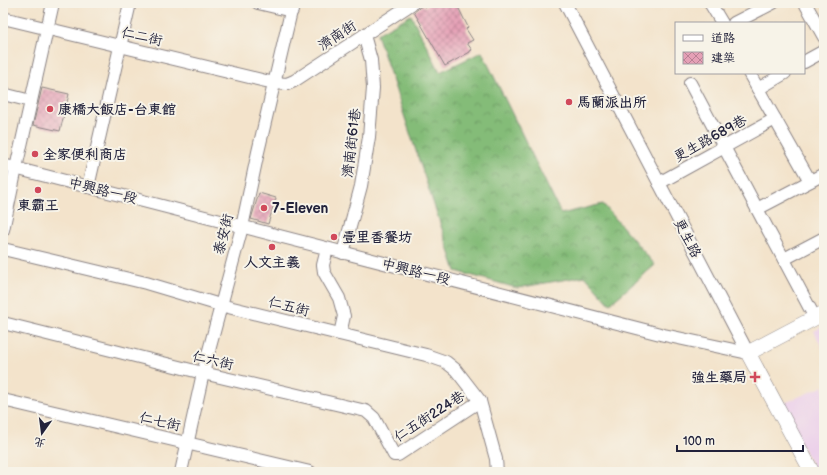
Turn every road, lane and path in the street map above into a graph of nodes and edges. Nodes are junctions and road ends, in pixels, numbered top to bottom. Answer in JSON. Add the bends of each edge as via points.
{"nodes":[{"id":1,"x":53,"y":3,"type":"edge"},
{"id":2,"x":130,"y":3,"type":"edge"},
{"id":3,"x":258,"y":3,"type":"edge"},
{"id":4,"x":413,"y":3,"type":"edge"},
{"id":5,"x":565,"y":3,"type":"edge"},
{"id":6,"x":710,"y":3,"type":"edge"},
{"id":7,"x":773,"y":3,"type":"edge"},
{"id":8,"x":806,"y":3,"type":"edge"},
{"id":9,"x":292,"y":7,"type":"edge"},
{"id":10,"x":3,"y":18,"type":"edge"},
{"id":11,"x":721,"y":22,"type":"edge"},
{"id":12,"x":736,"y":22,"type":"edge"},
{"id":13,"x":47,"y":28,"type":"junction"},
{"id":14,"x":364,"y":35,"type":"junction"},
{"id":15,"x":824,"y":37,"type":"edge"},
{"id":16,"x":120,"y":46,"type":"junction"},
{"id":17,"x":824,"y":51,"type":"edge"},
{"id":18,"x":805,"y":61,"type":"edge"},
{"id":19,"x":750,"y":74,"type":"edge"},
{"id":20,"x":783,"y":74,"type":"edge"},
{"id":21,"x":274,"y":83,"type":"junction"},
{"id":22,"x":690,"y":83,"type":"dead end"},
{"id":23,"x":758,"y":89,"type":"junction"},
{"id":24,"x":3,"y":94,"type":"edge"},
{"id":25,"x":31,"y":101,"type":"junction"},
{"id":26,"x":776,"y":119,"type":"junction"},
{"id":27,"x":724,"y":147,"type":"junction"},
{"id":28,"x":3,"y":165,"type":"edge"},
{"id":29,"x":16,"y":168,"type":"junction"},
{"id":30,"x":824,"y":174,"type":"edge"},
{"id":31,"x":810,"y":181,"type":"junction"},
{"id":32,"x":659,"y":183,"type":"junction"},
{"id":33,"x":88,"y":186,"type":"junction"},
{"id":34,"x":760,"y":214,"type":"junction"},
{"id":35,"x":242,"y":227,"type":"junction"},
{"id":36,"x":3,"y":230,"type":"edge"},
{"id":37,"x":824,"y":238,"type":"edge"},
{"id":38,"x":3,"y":249,"type":"edge"},
{"id":39,"x":327,"y":249,"type":"junction"},
{"id":40,"x":343,"y":253,"type":"junction"},
{"id":41,"x":784,"y":259,"type":"junction"},
{"id":42,"x":220,"y":305,"type":"junction"},
{"id":43,"x":819,"y":316,"type":"edge"},
{"id":44,"x":3,"y":323,"type":"edge"},
{"id":45,"x":340,"y":334,"type":"junction"},
{"id":46,"x":748,"y":353,"type":"junction"},
{"id":47,"x":203,"y":373,"type":"junction"},
{"id":48,"x":3,"y":400,"type":"edge"},
{"id":49,"x":480,"y":401,"type":"junction"},
{"id":50,"x":188,"y":443,"type":"junction"},
{"id":51,"x":394,"y":455,"type":"joint"},
{"id":52,"x":181,"y":472,"type":"edge"},
{"id":53,"x":310,"y":472,"type":"edge"},
{"id":54,"x":497,"y":472,"type":"edge"},
{"id":55,"x":812,"y":472,"type":"edge"}],
"edges":[{"from":1,"to":13,"type":"street"},
{"from":2,"to":16,"type":"street"},
{"from":3,"to":9,"type":"street"},
{"from":4,"to":14,"type":"street","name":"濟南街"},
{"from":5,"to":32,"type":"street","name":"更生路"},
{"from":6,"to":11,"type":"street"},
{"from":7,"to":12,"type":"street"},
{"from":8,"to":15,"type":"street"},
{"from":9,"to":21,"type":"street","name":"泰安街"},
{"from":10,"to":13,"type":"street","name":"仁二街"},
{"from":13,"to":16,"type":"street","name":"仁二街"},
{"from":13,"to":25,"type":"street"},
{"from":14,"to":21,"type":"street","name":"濟南街","via":[[294,81],[287,84]]},
{"from":14,"to":40,"type":"street","name":"濟南街61巷","via":[[371,60],[373,88],[369,137],[361,186]]},
{"from":16,"to":21,"type":"street","name":"仁二街"},
{"from":16,"to":33,"type":"street"},
{"from":17,"to":18,"type":"street"},
{"from":19,"to":23,"type":"street"},
{"from":20,"to":23,"type":"street"},
{"from":21,"to":35,"type":"street","name":"泰安街"},
{"from":22,"to":27,"type":"street"},
{"from":23,"to":26,"type":"street"},
{"from":24,"to":25,"type":"street"},
{"from":25,"to":29,"type":"street"},
{"from":26,"to":27,"type":"street","name":"更生路689巷"},
{"from":26,"to":31,"type":"street"},
{"from":27,"to":32,"type":"street","name":"更生路689巷"},
{"from":27,"to":34,"type":"street"},
{"from":28,"to":29,"type":"street","name":"中興路一段"},
{"from":29,"to":33,"type":"street","name":"中興路一段"},
{"from":29,"to":36,"type":"street"},
{"from":30,"to":31,"type":"street"},
{"from":31,"to":34,"type":"street"},
{"from":32,"to":46,"type":"street","name":"更生路"},
{"from":33,"to":35,"type":"street","name":"中興路一段"},
{"from":34,"to":41,"type":"street"},
{"from":35,"to":39,"type":"street","name":"中興路一段"},
{"from":35,"to":42,"type":"street","name":"泰安街"},
{"from":37,"to":41,"type":"street"},
{"from":38,"to":42,"type":"street","name":"仁五街","via":[[146,283]]},
{"from":39,"to":40,"type":"street","name":"中興路一段"},
{"from":39,"to":45,"type":"street","via":[[324,272],[339,298],[344,316]]},
{"from":40,"to":46,"type":"street","name":"中興路一段"},
{"from":41,"to":43,"type":"street"},
{"from":42,"to":45,"type":"street","name":"仁五街"},
{"from":42,"to":47,"type":"street","name":"泰安街"},
{"from":43,"to":46,"type":"main road"},
{"from":44,"to":47,"type":"street","name":"仁六街"},
{"from":45,"to":49,"type":"street","name":"仁五街","via":[[446,362],[456,370]]},
{"from":46,"to":55,"type":"main road","name":"更生路"},
{"from":47,"to":50,"type":"street","name":"泰安街"},
{"from":47,"to":51,"type":"street","name":"仁六街","via":[[366,411],[374,418]]},
{"from":48,"to":50,"type":"street","name":"仁七街"},
{"from":49,"to":51,"type":"street","name":"仁五街224巷","via":[[398,455]]},
{"from":49,"to":54,"type":"street","name":"仁五街","via":[[496,459]]},
{"from":50,"to":52,"type":"street","name":"泰安街"},
{"from":50,"to":53,"type":"street","name":"仁七街"}]}
